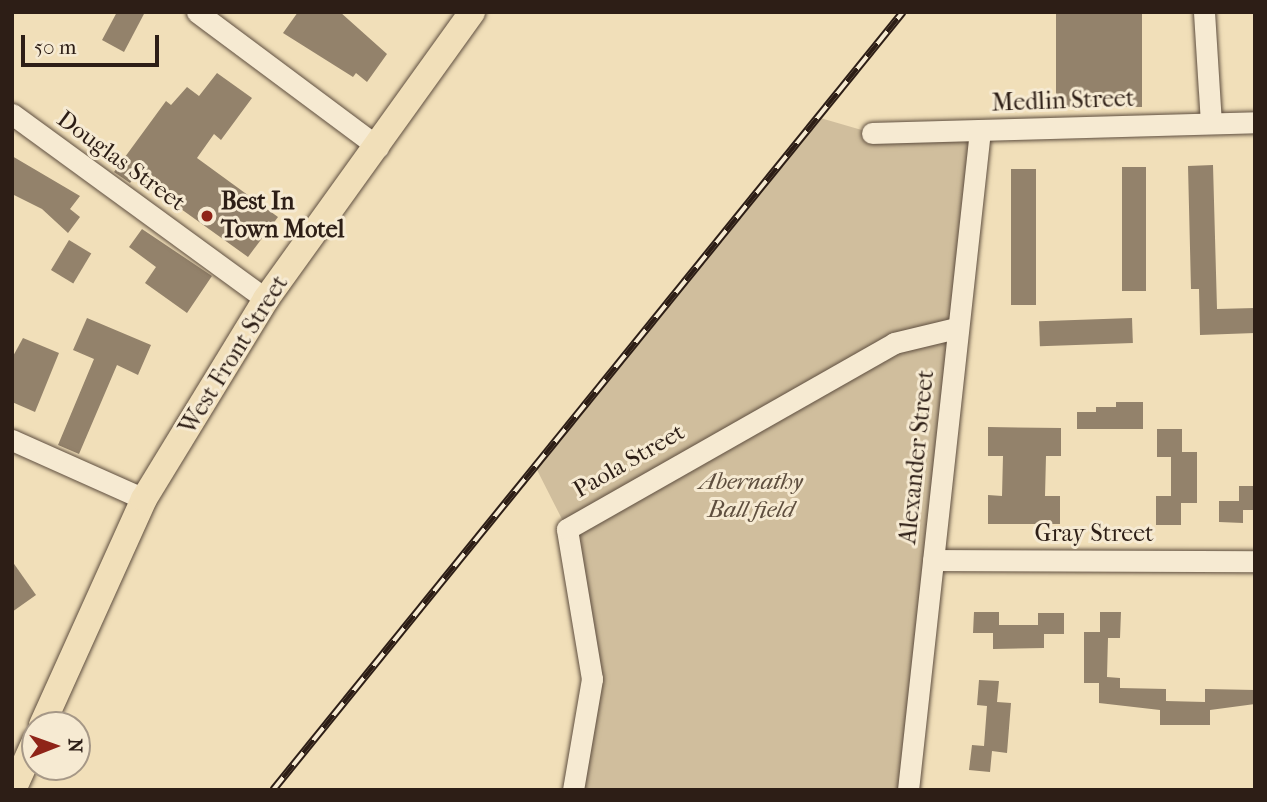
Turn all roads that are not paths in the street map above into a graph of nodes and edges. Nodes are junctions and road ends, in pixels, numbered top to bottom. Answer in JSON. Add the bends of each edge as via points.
{"nodes":[{"id":1,"x":197,"y":12,"type":"edge"},
{"id":2,"x":472,"y":12,"type":"edge"},
{"id":3,"x":1205,"y":12,"type":"edge"},
{"id":4,"x":12,"y":114,"type":"edge"},
{"id":5,"x":1255,"y":122,"type":"edge"},
{"id":6,"x":1211,"y":123,"type":"junction"},
{"id":7,"x":980,"y":130,"type":"junction"},
{"id":8,"x":872,"y":134,"type":"dead end"},
{"id":9,"x":378,"y":147,"type":"junction"},
{"id":10,"x":267,"y":299,"type":"junction"},
{"id":11,"x":956,"y":328,"type":"junction"},
{"id":12,"x":12,"y":440,"type":"edge"},
{"id":13,"x":144,"y":499,"type":"junction"},
{"id":14,"x":933,"y":560,"type":"junction"},
{"id":15,"x":1255,"y":561,"type":"edge"},
{"id":16,"x":48,"y":711,"type":"edge"},
{"id":17,"x":21,"y":772,"type":"edge"},
{"id":18,"x":13,"y":790,"type":"edge"},
{"id":19,"x":573,"y":790,"type":"edge"},
{"id":20,"x":908,"y":790,"type":"edge"}],
"edges":[{"from":1,"to":9,"type":"street"},
{"from":2,"to":9,"type":"main road","name":"West Front Street"},
{"from":3,"to":6,"type":"street"},
{"from":4,"to":10,"type":"street","name":"Douglas Street"},
{"from":5,"to":6,"type":"street","name":"Medlin Street"},
{"from":6,"to":7,"type":"street","name":"Medlin Street"},
{"from":7,"to":8,"type":"street","name":"Medlin Street"},
{"from":7,"to":11,"type":"street","name":"Alexander Street"},
{"from":9,"to":10,"type":"main road","name":"West Front Street"},
{"from":10,"to":13,"type":"main road","name":"West Front Street"},
{"from":11,"to":14,"type":"street","name":"Alexander Street"},
{"from":11,"to":19,"type":"street","name":"Paola Street","via":[[894,343],[567,529],[593,679]]},
{"from":12,"to":13,"type":"street"},
{"from":13,"to":16,"type":"main road","name":"West Front Street"},
{"from":14,"to":15,"type":"street","name":"Gray Street"},
{"from":14,"to":20,"type":"street","name":"Alexander Street"},
{"from":17,"to":18,"type":"main road"}]}
